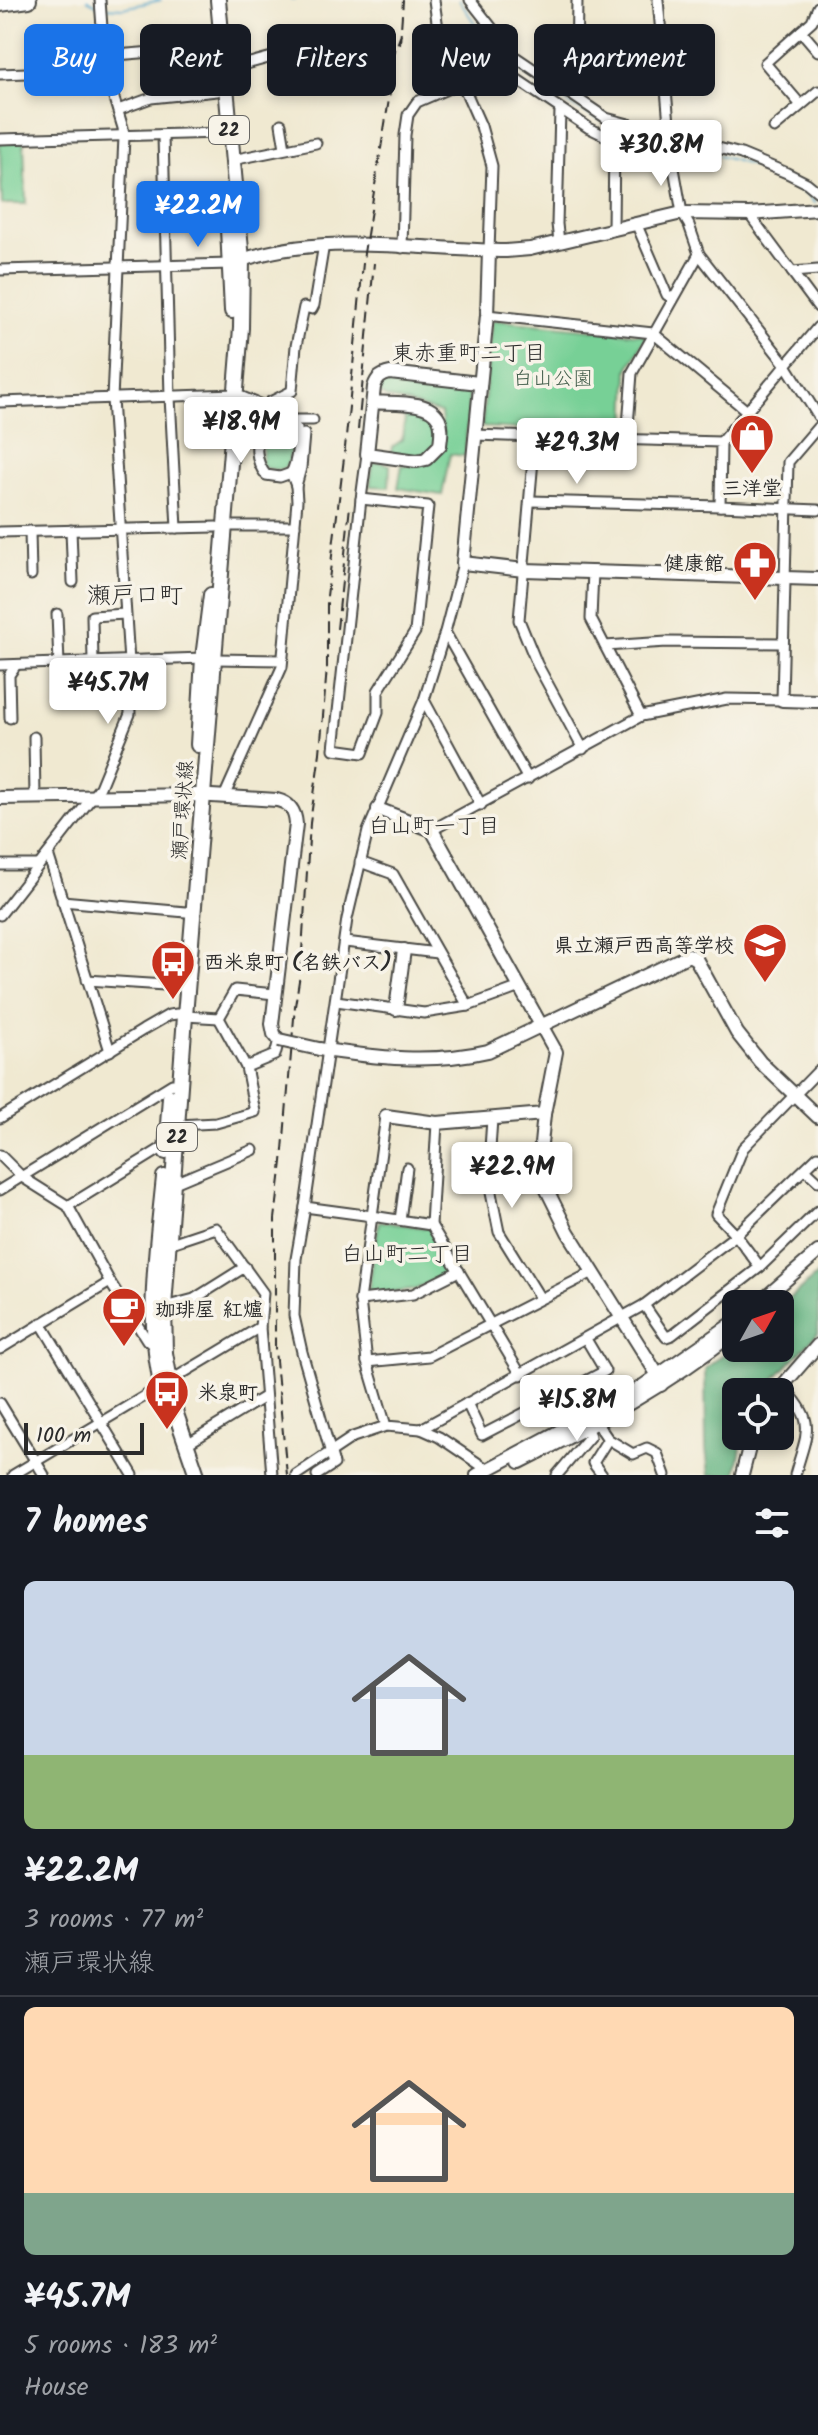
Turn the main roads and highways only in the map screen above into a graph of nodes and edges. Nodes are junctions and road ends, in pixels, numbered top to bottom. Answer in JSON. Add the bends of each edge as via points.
{"nodes":[{"id":1,"x":29,"y":0,"type":"edge"},
{"id":2,"x":209,"y":0,"type":"edge"},
{"id":3,"x":218,"y":0,"type":"edge"},
{"id":4,"x":0,"y":4,"type":"edge"},
{"id":5,"x":236,"y":262,"type":"junction"},
{"id":6,"x":199,"y":795,"type":"junction"},
{"id":7,"x":181,"y":1015,"type":"junction"},
{"id":8,"x":165,"y":1383,"type":"junction"},
{"id":9,"x":188,"y":1475,"type":"edge"},
{"id":10,"x":197,"y":1475,"type":"edge"}],
"edges":[{"from":1,"to":4,"type":"main road"},
{"from":2,"to":5,"type":"main road","name":"瀬戸環状線","number":"22"},
{"from":3,"to":5,"type":"main road","name":"瀬戸環状線","number":"22"},
{"from":5,"to":6,"type":"main road","name":"瀬戸環状線","number":"22","via":[[232,396]]},
{"from":6,"to":7,"type":"main road","name":"瀬戸環状線","number":"22"},
{"from":6,"to":7,"type":"main road","name":"瀬戸環状線","number":"22"},
{"from":7,"to":8,"type":"main road","name":"瀬戸環状線","number":"22","via":[[164,1307]]},
{"from":7,"to":8,"type":"main road","name":"瀬戸環状線","number":"22","via":[[152,1289],[154,1346]]},
{"from":8,"to":9,"type":"main road","name":"瀬戸環状線","number":"22"},
{"from":8,"to":10,"type":"main road","name":"瀬戸環状線","number":"22"}]}
